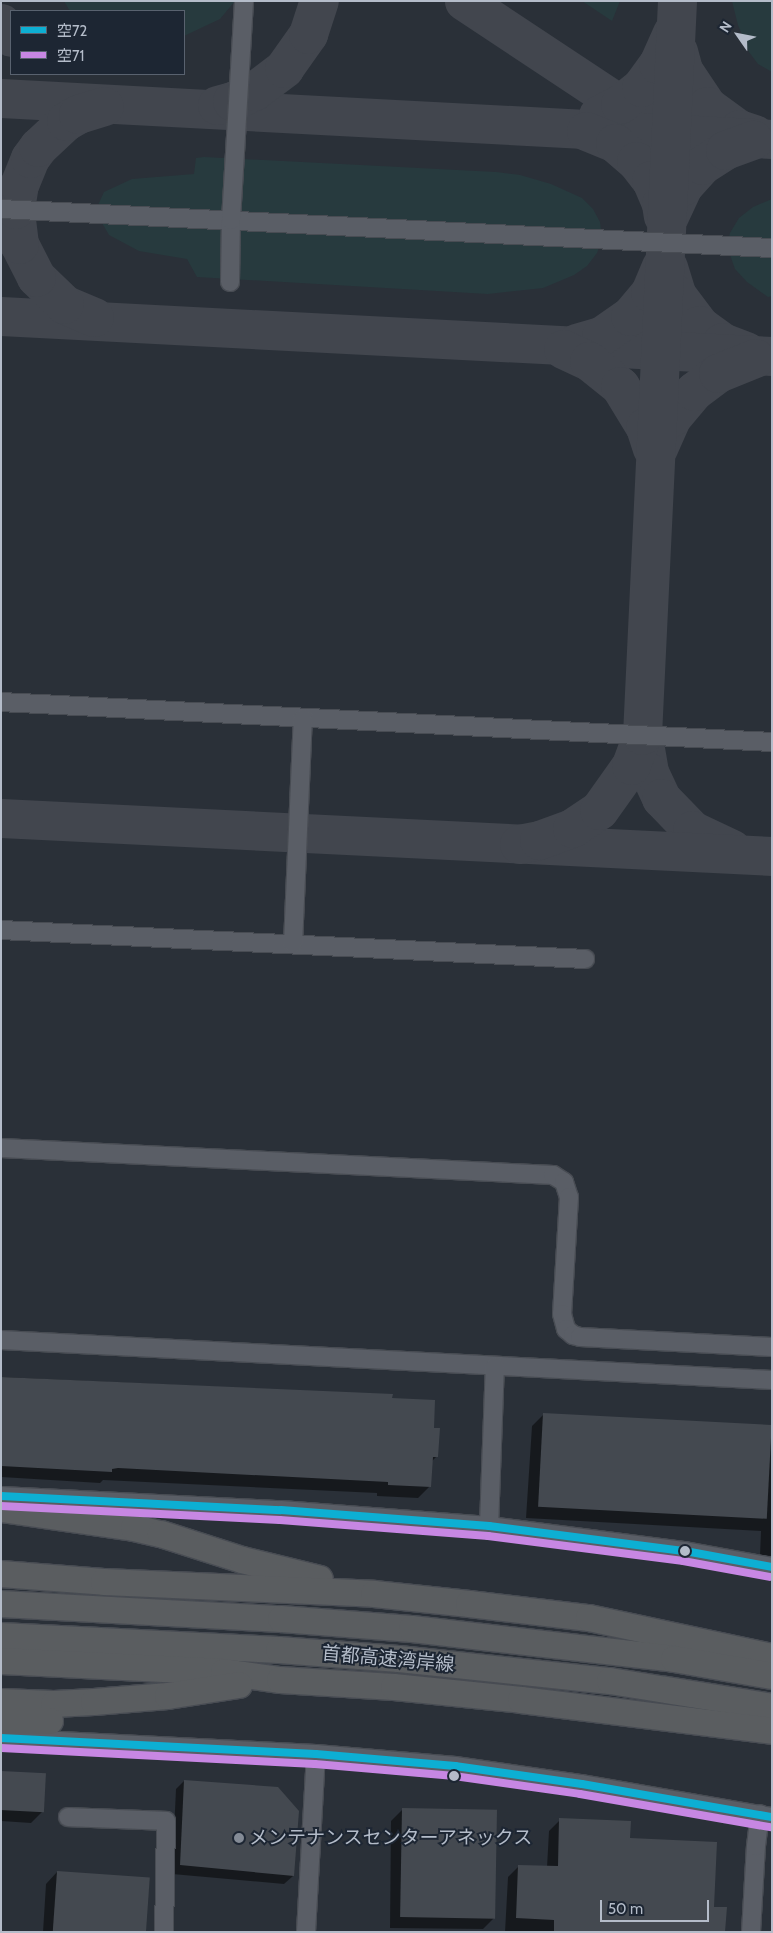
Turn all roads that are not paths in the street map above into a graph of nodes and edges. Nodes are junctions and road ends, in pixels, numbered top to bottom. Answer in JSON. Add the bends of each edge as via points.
{"nodes":[{"id":1,"x":244,"y":1,"type":"edge"},
{"id":2,"x":1,"y":209,"type":"edge"},
{"id":3,"x":231,"y":220,"type":"junction"},
{"id":4,"x":772,"y":248,"type":"edge"},
{"id":5,"x":230,"y":282,"type":"dead end"},
{"id":6,"x":1,"y":702,"type":"edge"},
{"id":7,"x":303,"y":718,"type":"junction"},
{"id":8,"x":772,"y":742,"type":"edge"},
{"id":9,"x":1,"y":930,"type":"edge"},
{"id":10,"x":293,"y":944,"type":"junction"},
{"id":11,"x":585,"y":959,"type":"dead end"},
{"id":12,"x":1,"y":1148,"type":"edge"},
{"id":13,"x":1,"y":1340,"type":"edge"},
{"id":14,"x":772,"y":1347,"type":"edge"},
{"id":15,"x":495,"y":1366,"type":"junction"},
{"id":16,"x":772,"y":1380,"type":"edge"},
{"id":17,"x":1,"y":1496,"type":"edge"},
{"id":18,"x":1,"y":1509,"type":"edge"},
{"id":19,"x":489,"y":1526,"type":"junction"},
{"id":20,"x":772,"y":1567,"type":"edge"},
{"id":21,"x":1,"y":1574,"type":"edge"},
{"id":22,"x":374,"y":1594,"type":"junction"},
{"id":23,"x":1,"y":1604,"type":"edge"},
{"id":24,"x":1,"y":1636,"type":"edge"},
{"id":25,"x":772,"y":1656,"type":"edge"},
{"id":26,"x":1,"y":1661,"type":"edge"},
{"id":27,"x":772,"y":1676,"type":"edge"},
{"id":28,"x":280,"y":1680,"type":"junction"},
{"id":29,"x":168,"y":1696,"type":"junction"},
{"id":30,"x":1,"y":1702,"type":"edge"},
{"id":31,"x":772,"y":1708,"type":"edge"},
{"id":32,"x":1,"y":1721,"type":"edge"},
{"id":33,"x":772,"y":1731,"type":"edge"},
{"id":34,"x":1,"y":1738,"type":"edge"},
{"id":35,"x":316,"y":1754,"type":"junction"},
{"id":36,"x":766,"y":1815,"type":"edge"},
{"id":37,"x":68,"y":1817,"type":"dead end"},
{"id":38,"x":164,"y":1932,"type":"edge"},
{"id":39,"x":306,"y":1932,"type":"edge"},
{"id":40,"x":751,"y":1932,"type":"edge"}],
"edges":[{"from":1,"to":3,"type":"street"},
{"from":2,"to":3,"type":"street"},
{"from":3,"to":4,"type":"street"},
{"from":3,"to":5,"type":"street"},
{"from":6,"to":7,"type":"street"},
{"from":7,"to":8,"type":"street"},
{"from":7,"to":10,"type":"street"},
{"from":9,"to":10,"type":"street"},
{"from":10,"to":11,"type":"street"},
{"from":12,"to":14,"type":"street","via":[[553,1175],[564,1182],[569,1197],[562,1314],[566,1329],[573,1335],[580,1338]]},
{"from":13,"to":15,"type":"street"},
{"from":15,"to":16,"type":"street"},
{"from":15,"to":19,"type":"street"},
{"from":17,"to":19,"type":"street","via":[[281,1510]]},
{"from":18,"to":22,"type":"highway","via":[[106,1522],[161,1534],[242,1560]]},
{"from":19,"to":20,"type":"street","via":[[685,1551]]},
{"from":21,"to":22,"type":"highway"},
{"from":22,"to":25,"type":"highway","via":[[590,1618]]},
{"from":23,"to":27,"type":"highway","name":"首都高速湾岸線","via":[[412,1629],[674,1659]]},
{"from":24,"to":31,"type":"highway","name":"首都高速湾岸線","via":[[399,1659],[610,1681]]},
{"from":26,"to":28,"type":"highway","via":[[224,1672]]},
{"from":28,"to":29,"type":"highway"},
{"from":28,"to":33,"type":"highway","via":[[521,1700]]},
{"from":29,"to":30,"type":"highway","via":[[54,1704]]},
{"from":29,"to":32,"type":"highway","via":[[137,1707],[55,1721]]},
{"from":34,"to":35,"type":"street"},
{"from":35,"to":36,"type":"street","via":[[455,1766]]},
{"from":35,"to":39,"type":"street"},
{"from":36,"to":40,"type":"street","via":[[756,1846]]},
{"from":37,"to":38,"type":"street","via":[[166,1821]]}]}
